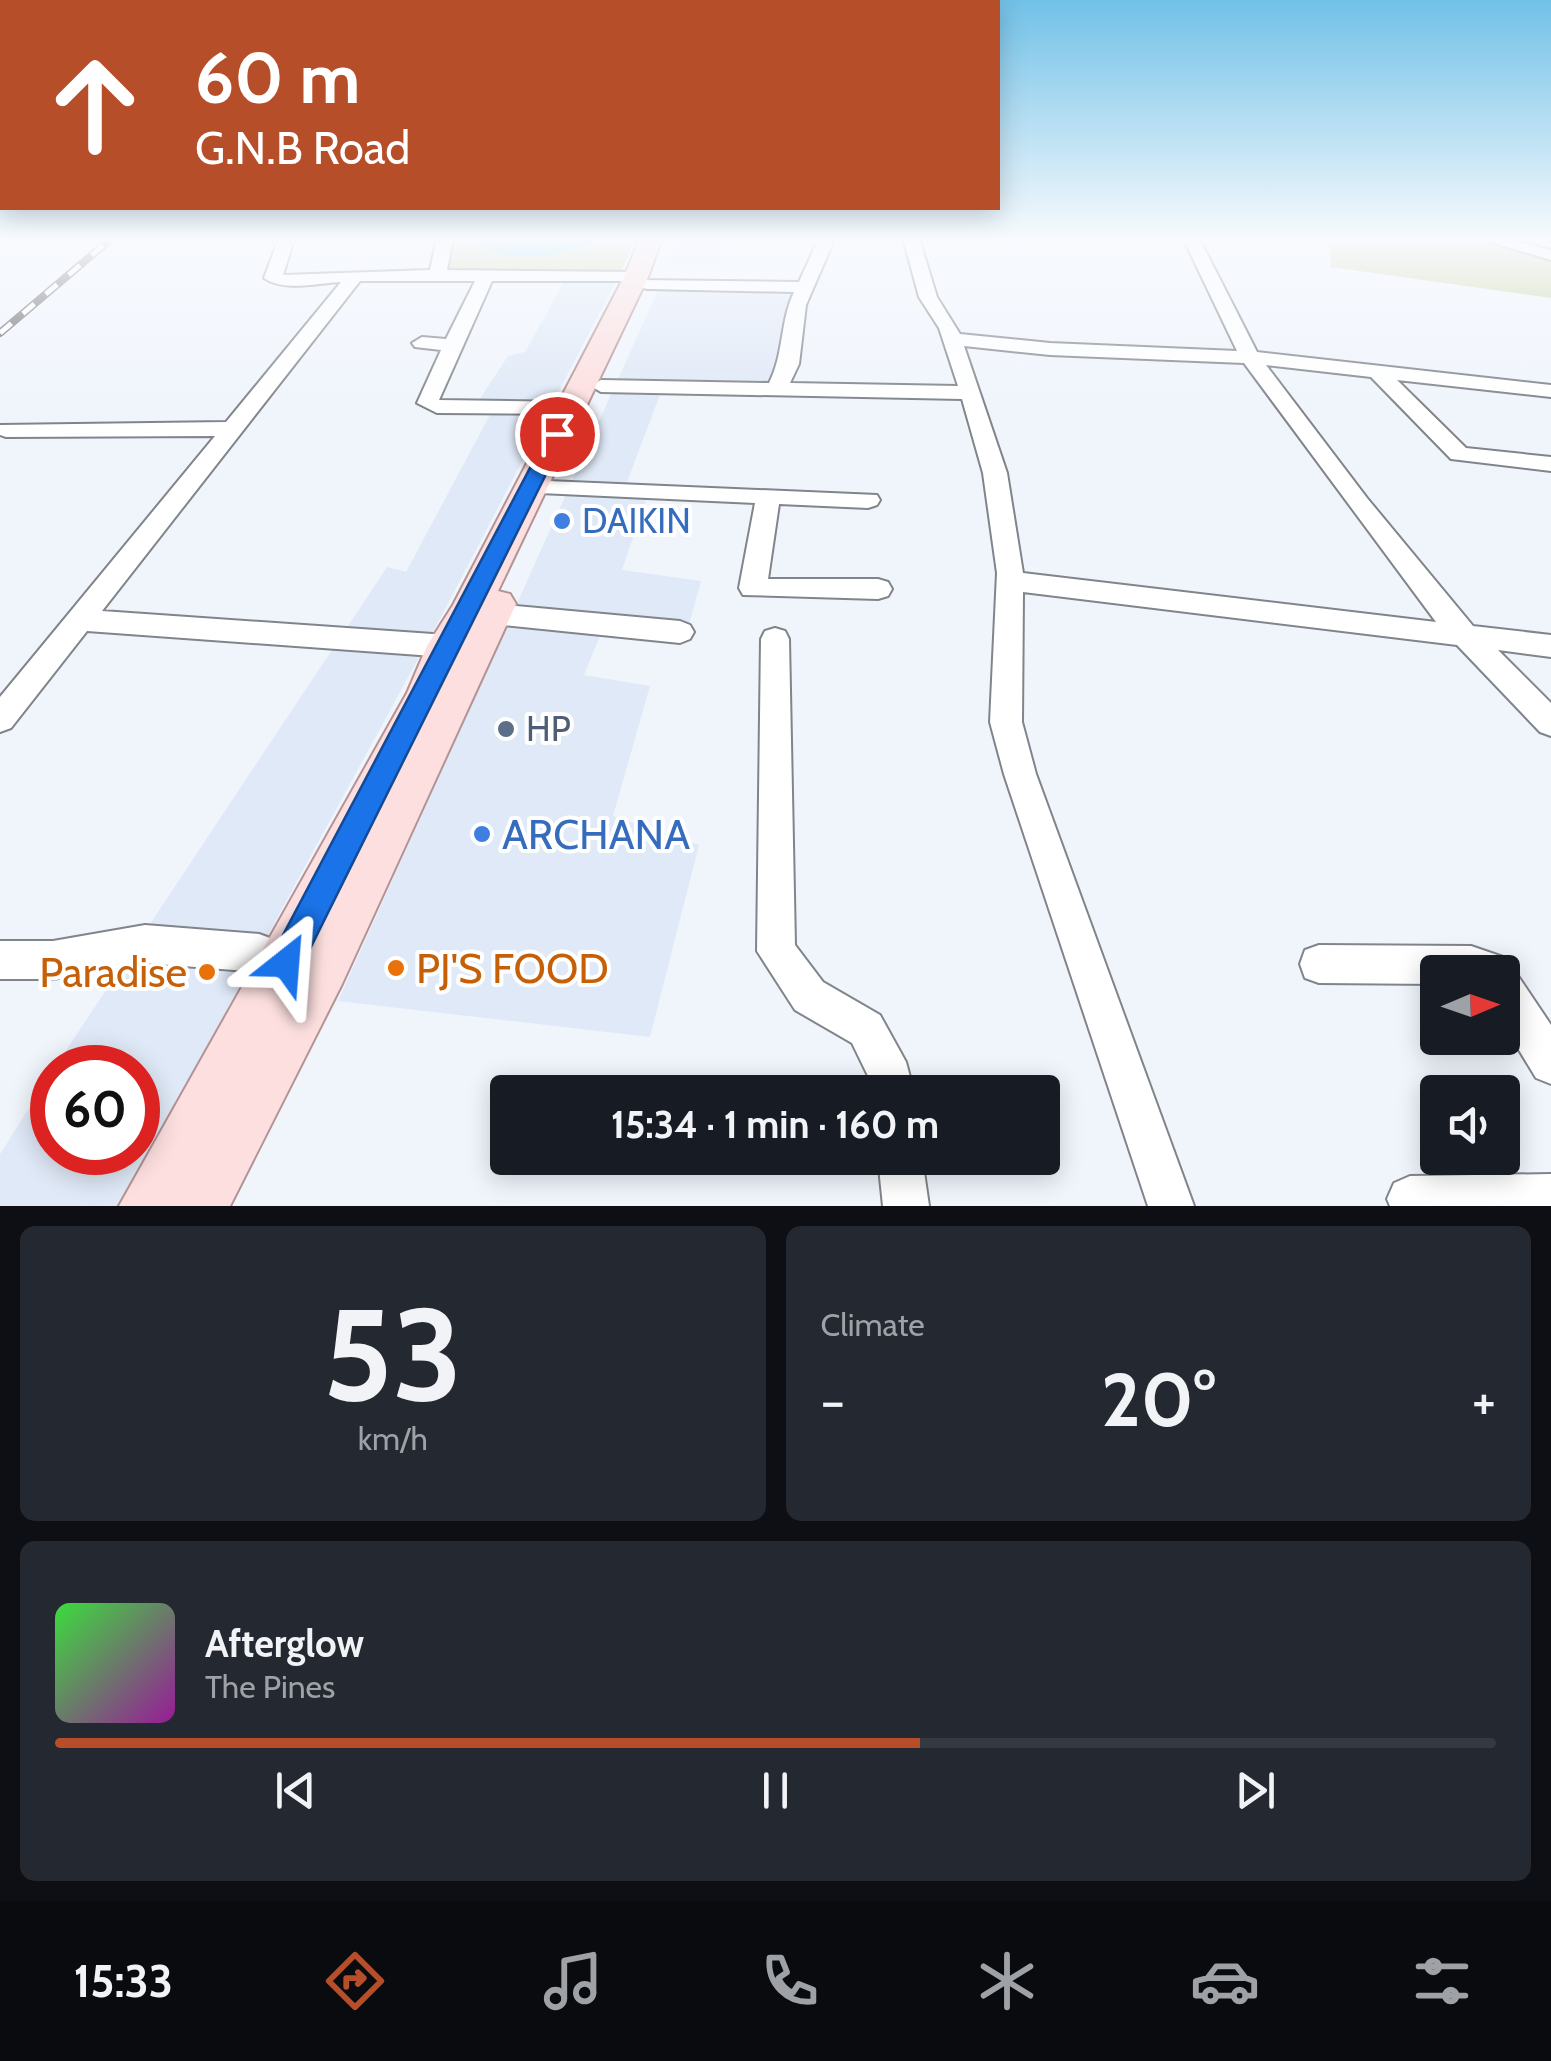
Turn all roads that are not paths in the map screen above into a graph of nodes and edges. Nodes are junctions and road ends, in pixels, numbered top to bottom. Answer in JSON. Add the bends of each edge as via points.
{"nodes":[{"id":1,"x":341,"y":294,"type":"edge"},
{"id":2,"x":477,"y":294,"type":"edge"},
{"id":3,"x":634,"y":294,"type":"edge"},
{"id":4,"x":636,"y":294,"type":"edge"},
{"id":5,"x":803,"y":294,"type":"edge"},
{"id":6,"x":927,"y":294,"type":"edge"},
{"id":7,"x":1216,"y":294,"type":"edge"},
{"id":8,"x":953,"y":340,"type":"junction"},
{"id":9,"x":422,"y":343,"type":"dead end"},
{"id":10,"x":452,"y":345,"type":"junction"},
{"id":11,"x":1250,"y":357,"type":"junction"},
{"id":12,"x":1378,"y":372,"type":"junction"},
{"id":13,"x":600,"y":386,"type":"junction"},
{"id":14,"x":776,"y":390,"type":"junction"},
{"id":15,"x":1551,"y":391,"type":"edge"},
{"id":16,"x":970,"y":393,"type":"junction"},
{"id":17,"x":570,"y":408,"type":"junction"},
{"id":18,"x":232,"y":429,"type":"junction"},
{"id":19,"x":6,"y":430,"type":"dead end"},
{"id":20,"x":1551,"y":464,"type":"edge"},
{"id":21,"x":548,"y":488,"type":"junction"},
{"id":22,"x":768,"y":496,"type":"junction"},
{"id":23,"x":868,"y":500,"type":"dead end"},
{"id":24,"x":1010,"y":581,"type":"junction"},
{"id":25,"x":878,"y":589,"type":"dead end"},
{"id":26,"x":493,"y":614,"type":"junction"},
{"id":27,"x":79,"y":620,"type":"junction"},
{"id":28,"x":680,"y":632,"type":"dead end"},
{"id":29,"x":1467,"y":637,"type":"junction"},
{"id":30,"x":775,"y":639,"type":"dead end"},
{"id":31,"x":1551,"y":646,"type":"edge"},
{"id":32,"x":443,"y":677,"type":"junction"},
{"id":33,"x":0,"y":719,"type":"edge"},
{"id":34,"x":1551,"y":724,"type":"edge"},
{"id":35,"x":0,"y":960,"type":"edge"},
{"id":36,"x":286,"y":963,"type":"junction"},
{"id":37,"x":1319,"y":964,"type":"dead end"},
{"id":38,"x":1420,"y":964,"type":"edge"},
{"id":39,"x":1520,"y":1013,"type":"edge"},
{"id":40,"x":1551,"y":1063,"type":"edge"},
{"id":41,"x":890,"y":1075,"type":"edge"},
{"id":42,"x":902,"y":1175,"type":"edge"},
{"id":43,"x":1551,"y":1198,"type":"edge"},
{"id":44,"x":1410,"y":1199,"type":"dead end"},
{"id":45,"x":152,"y":1206,"type":"edge"},
{"id":46,"x":197,"y":1206,"type":"edge"},
{"id":47,"x":906,"y":1206,"type":"edge"},
{"id":48,"x":1171,"y":1206,"type":"edge"}],
"edges":[{"from":1,"to":18,"type":"street"},
{"from":2,"to":10,"type":"street"},
{"from":3,"to":17,"type":"main road"},
{"from":4,"to":13,"type":"main road"},
{"from":5,"to":14,"type":"street","via":[[789,364]]},
{"from":6,"to":8,"type":"street"},
{"from":7,"to":11,"type":"street"},
{"from":8,"to":11,"type":"street"},
{"from":8,"to":16,"type":"street"},
{"from":9,"to":10,"type":"street"},
{"from":10,"to":17,"type":"street","via":[[428,403]]},
{"from":11,"to":12,"type":"street"},
{"from":11,"to":29,"type":"street"},
{"from":12,"to":15,"type":"street"},
{"from":12,"to":20,"type":"street","via":[[1459,454]]},
{"from":13,"to":14,"type":"street"},
{"from":13,"to":21,"type":"main road"},
{"from":14,"to":16,"type":"street"},
{"from":16,"to":24,"type":"street","via":[[995,474]]},
{"from":17,"to":32,"type":"main road","via":[[469,610]]},
{"from":18,"to":19,"type":"street"},
{"from":18,"to":27,"type":"street"},
{"from":21,"to":22,"type":"street"},
{"from":21,"to":26,"type":"main road"},
{"from":22,"to":23,"type":"street"},
{"from":22,"to":25,"type":"street","via":[[753,588]]},
{"from":24,"to":29,"type":"street"},
{"from":24,"to":48,"type":"street","via":[[1006,722]]},
{"from":26,"to":28,"type":"street"},
{"from":26,"to":32,"type":"main road"},
{"from":27,"to":32,"type":"street"},
{"from":27,"to":33,"type":"street"},
{"from":29,"to":31,"type":"street"},
{"from":29,"to":34,"type":"street"},
{"from":30,"to":41,"type":"street","via":[[776,951],[809,996],[866,1028]]},
{"from":32,"to":36,"type":"main road"},
{"from":32,"to":46,"type":"main road","via":[[323,965]]},
{"from":35,"to":36,"type":"street","via":[[53,960],[146,944],[259,953]]},
{"from":36,"to":45,"type":"main road"},
{"from":37,"to":38,"type":"street"},
{"from":39,"to":40,"type":"street"},
{"from":42,"to":47,"type":"street"},
{"from":43,"to":44,"type":"street"}]}
